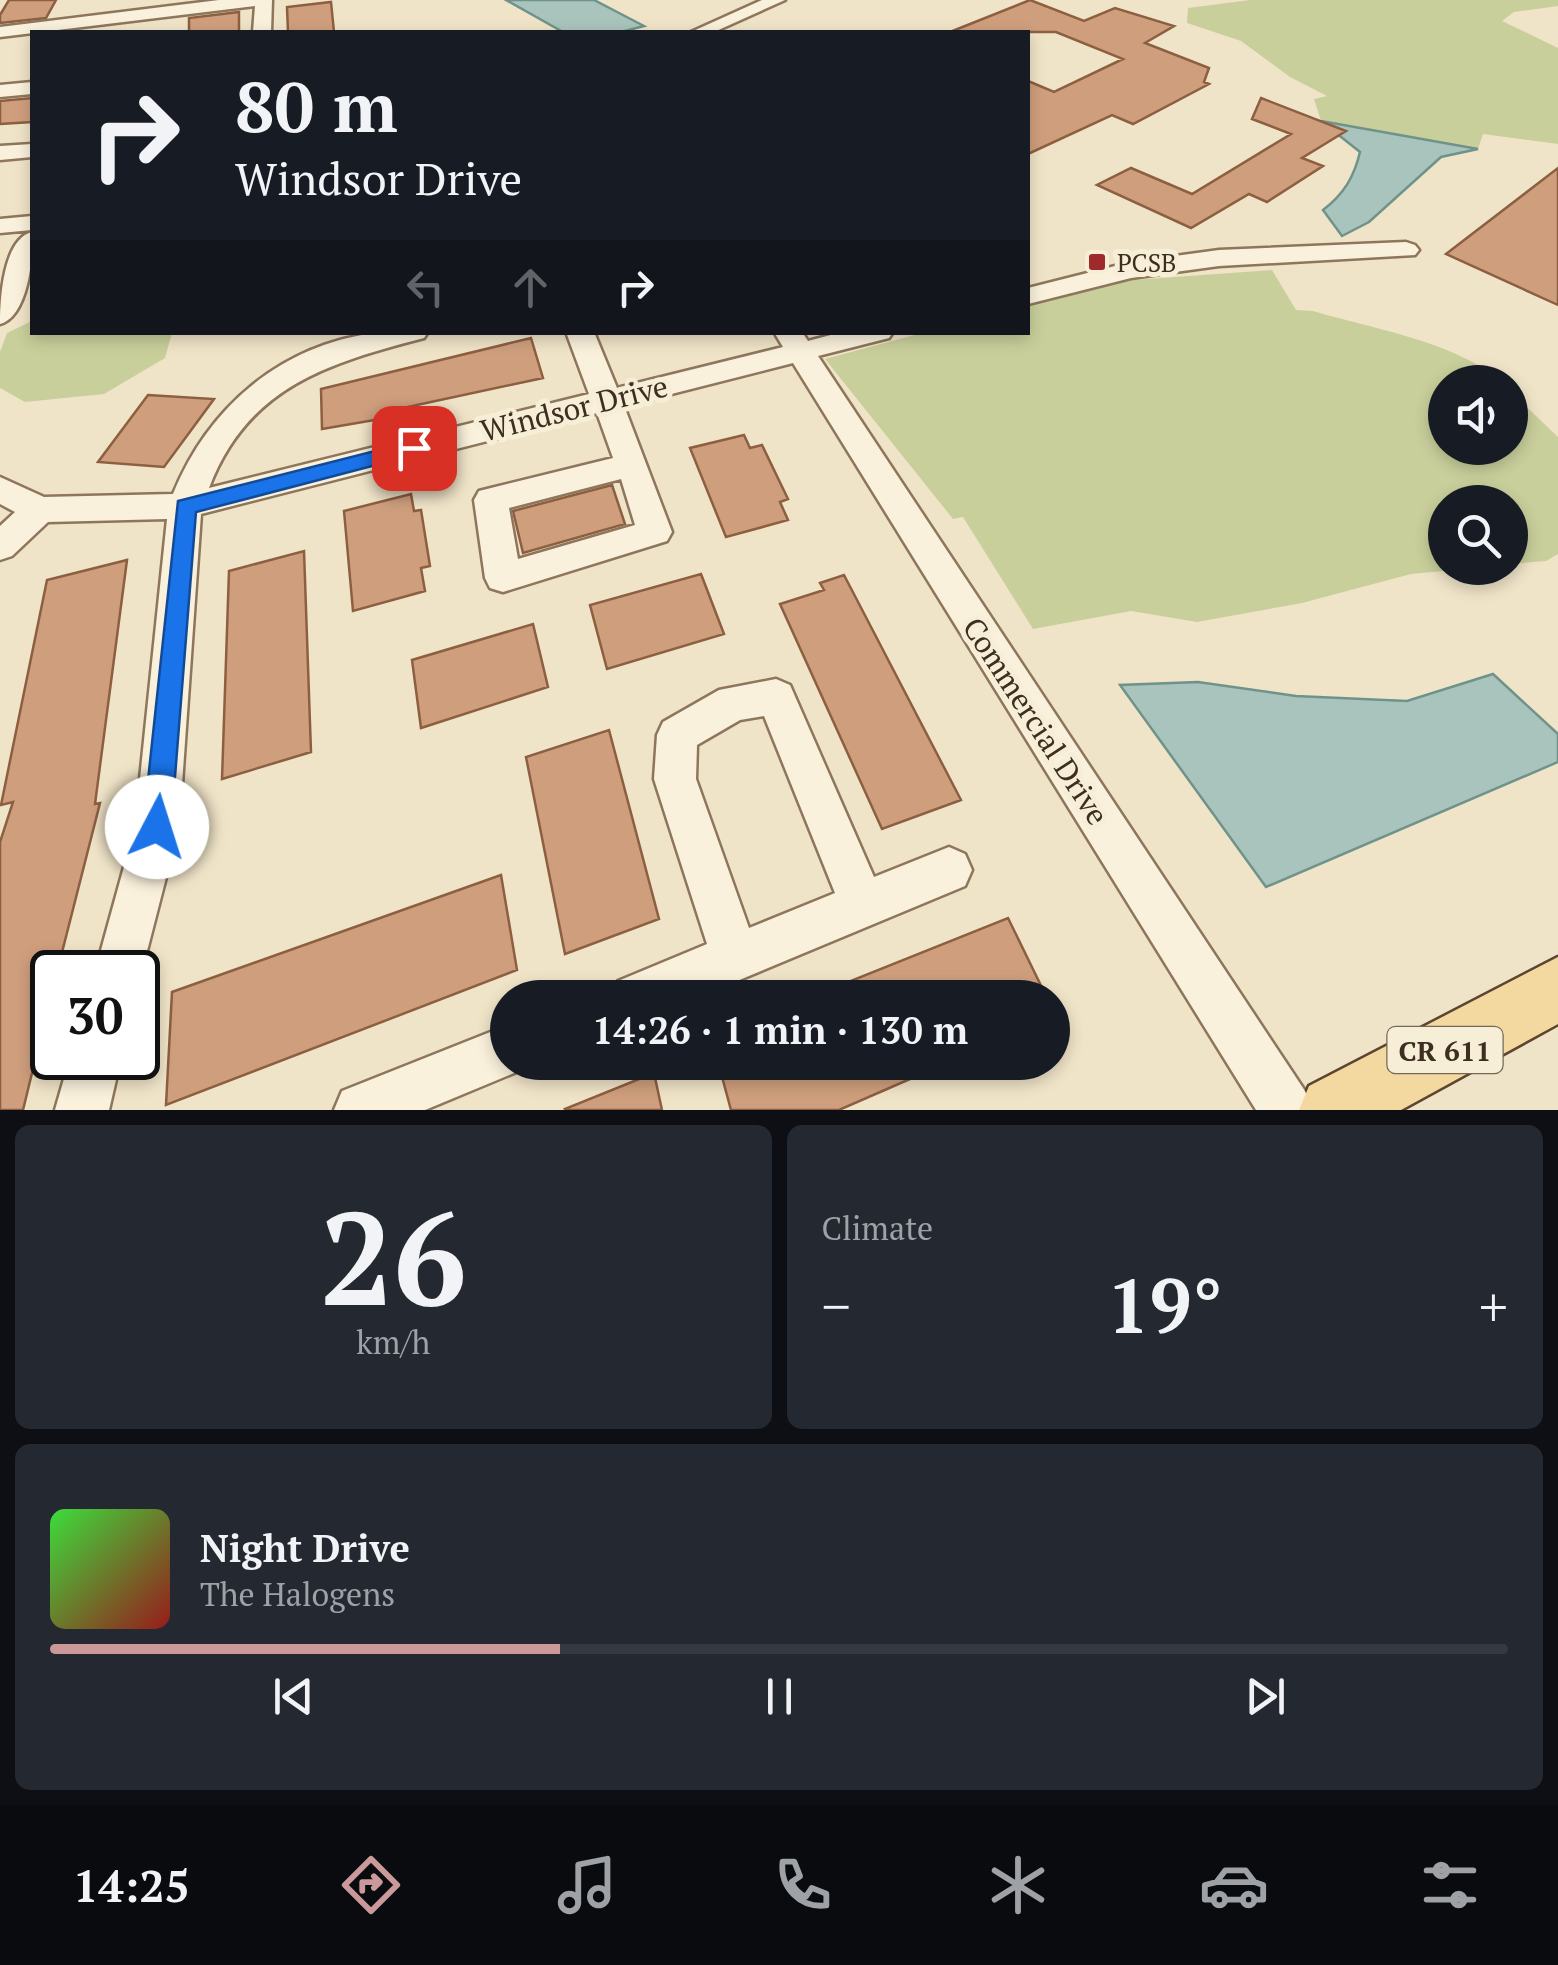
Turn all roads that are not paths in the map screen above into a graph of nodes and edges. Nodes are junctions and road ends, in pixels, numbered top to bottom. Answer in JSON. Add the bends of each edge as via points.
{"nodes":[{"id":1,"x":263,"y":0,"type":"edge"},
{"id":2,"x":777,"y":0,"type":"edge"},
{"id":3,"x":262,"y":30,"type":"edge"},
{"id":4,"x":705,"y":30,"type":"edge"},
{"id":5,"x":0,"y":32,"type":"edge"},
{"id":6,"x":30,"y":88,"type":"edge"},
{"id":7,"x":0,"y":90,"type":"edge"},
{"id":8,"x":30,"y":151,"type":"edge"},
{"id":9,"x":0,"y":153,"type":"edge"},
{"id":10,"x":30,"y":222,"type":"edge"},
{"id":11,"x":0,"y":226,"type":"edge"},
{"id":12,"x":30,"y":244,"type":"edge"},
{"id":13,"x":1406,"y":250,"type":"dead end"},
{"id":14,"x":1030,"y":295,"type":"edge"},
{"id":15,"x":0,"y":316,"type":"edge"},
{"id":16,"x":402,"y":335,"type":"edge"},
{"id":17,"x":581,"y":335,"type":"edge"},
{"id":18,"x":854,"y":335,"type":"edge"},
{"id":19,"x":794,"y":342,"type":"edge"},
{"id":20,"x":606,"y":400,"type":"junction"},
{"id":21,"x":632,"y":465,"type":"junction"},
{"id":22,"x":0,"y":489,"type":"edge"},
{"id":23,"x":185,"y":506,"type":"junction"},
{"id":24,"x":40,"y":510,"type":"junction"},
{"id":25,"x":0,"y":546,"type":"edge"},
{"id":26,"x":948,"y":870,"type":"dead end"},
{"id":27,"x":862,"y":904,"type":"junction"},
{"id":28,"x":125,"y":950,"type":"edge"},
{"id":29,"x":735,"y":956,"type":"junction"},
{"id":30,"x":678,"y":980,"type":"edge"},
{"id":31,"x":1558,"y":989,"type":"edge"},
{"id":32,"x":490,"y":1057,"type":"edge"},
{"id":33,"x":90,"y":1080,"type":"edge"},
{"id":34,"x":82,"y":1110,"type":"edge"},
{"id":35,"x":361,"y":1110,"type":"edge"},
{"id":36,"x":1286,"y":1110,"type":"edge"},
{"id":37,"x":1332,"y":1110,"type":"edge"}],
"edges":[{"from":1,"to":3,"type":"street"},
{"from":1,"to":5,"type":"street"},
{"from":2,"to":4,"type":"street"},
{"from":6,"to":7,"type":"street"},
{"from":8,"to":9,"type":"street"},
{"from":10,"to":11,"type":"street"},
{"from":12,"to":15,"type":"street"},
{"from":13,"to":14,"type":"street","via":[[1218,258],[1131,270]]},
{"from":16,"to":23,"type":"street","via":[[316,357],[266,386],[221,432],[196,470]]},
{"from":17,"to":20,"type":"street"},
{"from":18,"to":19,"type":"street","name":"Windsor Drive"},
{"from":19,"to":20,"type":"street","name":"Windsor Drive"},
{"from":19,"to":36,"type":"street","name":"Commercial Drive"},
{"from":20,"to":21,"type":"street"},
{"from":20,"to":23,"type":"street","name":"Windsor Drive"},
{"from":21,"to":21,"type":"street","via":[[655,532],[503,578],[491,500]]},
{"from":22,"to":24,"type":"street","name":"Windsor Drive"},
{"from":23,"to":24,"type":"street","name":"Windsor Drive"},
{"from":23,"to":28,"type":"street","via":[[157,827]]},
{"from":24,"to":25,"type":"street"},
{"from":26,"to":27,"type":"street"},
{"from":27,"to":29,"type":"street"},
{"from":27,"to":29,"type":"street","via":[[776,697],[733,703],[677,735],[675,779]]},
{"from":29,"to":30,"type":"street"},
{"from":31,"to":37,"type":"main road","number":"CR 611"},
{"from":32,"to":35,"type":"street"},
{"from":33,"to":34,"type":"street"}]}
